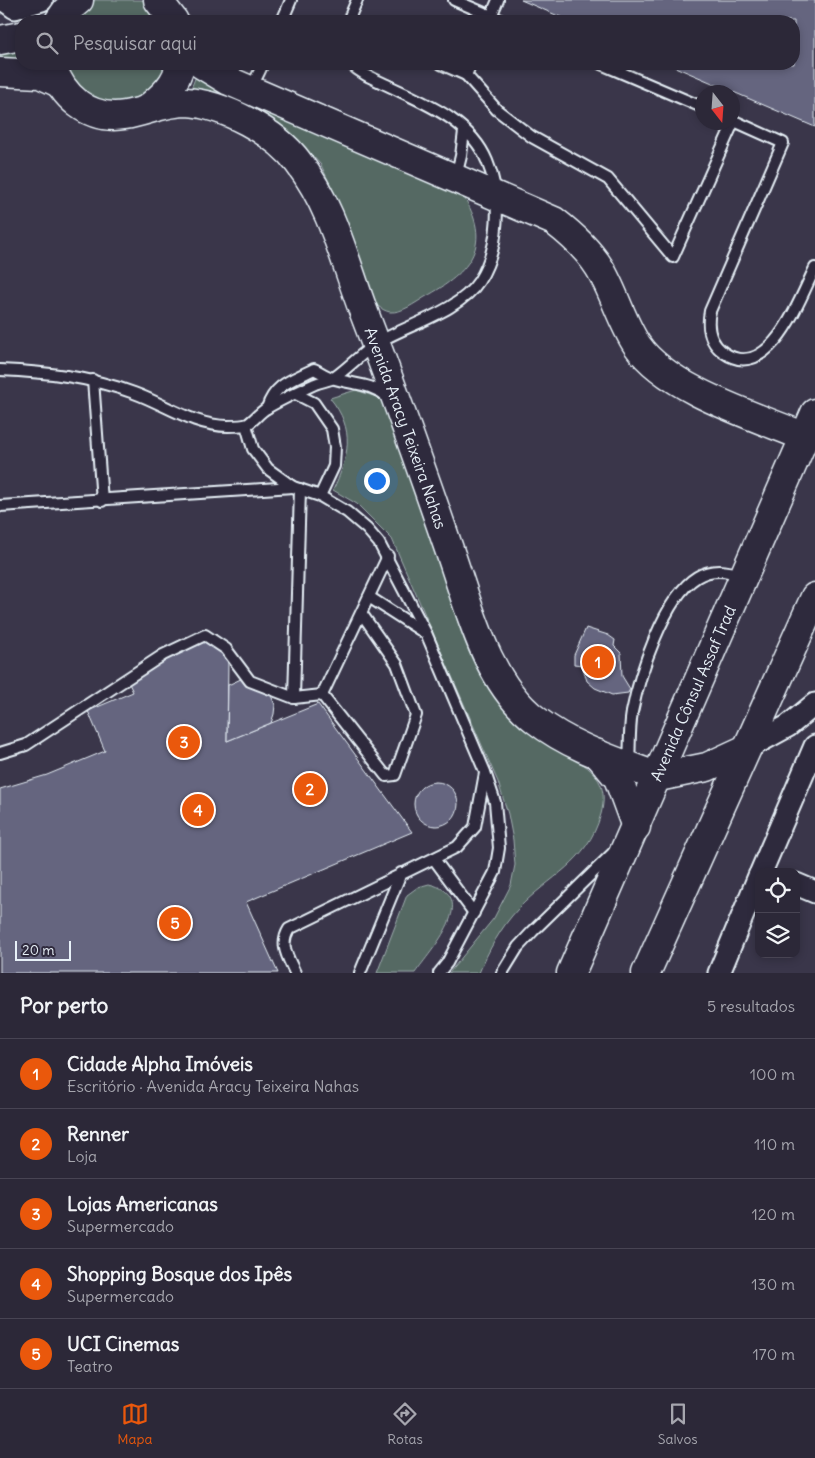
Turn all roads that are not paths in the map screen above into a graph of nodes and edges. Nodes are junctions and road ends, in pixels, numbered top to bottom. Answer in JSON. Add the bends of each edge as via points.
{"nodes":[{"id":1,"x":158,"y":0,"type":"edge"},
{"id":2,"x":291,"y":0,"type":"edge"},
{"id":3,"x":357,"y":0,"type":"edge"},
{"id":4,"x":454,"y":0,"type":"edge"},
{"id":5,"x":498,"y":0,"type":"edge"},
{"id":6,"x":3,"y":1,"type":"edge"},
{"id":7,"x":60,"y":11,"type":"edge"},
{"id":8,"x":169,"y":15,"type":"edge"},
{"id":9,"x":285,"y":15,"type":"edge"},
{"id":10,"x":351,"y":15,"type":"edge"},
{"id":11,"x":482,"y":15,"type":"edge"},
{"id":12,"x":492,"y":15,"type":"edge"},
{"id":13,"x":15,"y":37,"type":"edge"},
{"id":14,"x":0,"y":40,"type":"edge"},
{"id":15,"x":179,"y":70,"type":"edge"},
{"id":16,"x":209,"y":70,"type":"edge"},
{"id":17,"x":260,"y":70,"type":"edge"},
{"id":18,"x":359,"y":70,"type":"edge"},
{"id":19,"x":456,"y":70,"type":"edge"},
{"id":20,"x":468,"y":70,"type":"edge"},
{"id":21,"x":615,"y":70,"type":"edge"},
{"id":22,"x":0,"y":72,"type":"edge"},
{"id":23,"x":54,"y":73,"type":"edge"},
{"id":24,"x":466,"y":74,"type":"junction"},
{"id":25,"x":251,"y":90,"type":"junction"},
{"id":26,"x":695,"y":105,"type":"edge"},
{"id":27,"x":147,"y":109,"type":"junction"},
{"id":28,"x":740,"y":123,"type":"edge"},
{"id":29,"x":729,"y":130,"type":"edge"},
{"id":30,"x":464,"y":131,"type":"junction"},
{"id":31,"x":455,"y":178,"type":"junction"},
{"id":32,"x":496,"y":196,"type":"junction"},
{"id":33,"x":815,"y":268,"type":"edge"},
{"id":34,"x":377,"y":343,"type":"junction"},
{"id":35,"x":0,"y":370,"type":"edge"},
{"id":36,"x":333,"y":378,"type":"junction"},
{"id":37,"x":93,"y":380,"type":"junction"},
{"id":38,"x":296,"y":394,"type":"junction"},
{"id":39,"x":267,"y":408,"type":"junction"},
{"id":40,"x":401,"y":409,"type":"junction"},
{"id":41,"x":246,"y":425,"type":"junction"},
{"id":42,"x":810,"y":425,"type":"edge"},
{"id":43,"x":296,"y":488,"type":"junction"},
{"id":44,"x":320,"y":496,"type":"junction"},
{"id":45,"x":102,"y":501,"type":"junction"},
{"id":46,"x":0,"y":506,"type":"edge"},
{"id":47,"x":388,"y":556,"type":"junction"},
{"id":48,"x":744,"y":577,"type":"junction"},
{"id":49,"x":370,"y":597,"type":"junction"},
{"id":50,"x":815,"y":597,"type":"edge"},
{"id":51,"x":362,"y":614,"type":"junction"},
{"id":52,"x":426,"y":633,"type":"junction"},
{"id":53,"x":322,"y":695,"type":"junction"},
{"id":54,"x":294,"y":698,"type":"junction"},
{"id":55,"x":815,"y":704,"type":"edge"},
{"id":56,"x":815,"y":746,"type":"edge"},
{"id":57,"x":746,"y":749,"type":"junction"},
{"id":58,"x":0,"y":753,"type":"edge"},
{"id":59,"x":598,"y":754,"type":"junction"},
{"id":60,"x":629,"y":766,"type":"junction"},
{"id":61,"x":485,"y":772,"type":"junction"},
{"id":62,"x":658,"y":777,"type":"junction"},
{"id":63,"x":634,"y":830,"type":"junction"},
{"id":64,"x":434,"y":859,"type":"junction"},
{"id":65,"x":764,"y":868,"type":"edge"},
{"id":66,"x":402,"y":873,"type":"junction"},
{"id":67,"x":800,"y":886,"type":"edge"},
{"id":68,"x":755,"y":888,"type":"edge"},
{"id":69,"x":815,"y":892,"type":"edge"},
{"id":70,"x":474,"y":913,"type":"junction"},
{"id":71,"x":295,"y":973,"type":"edge"},
{"id":72,"x":360,"y":973,"type":"edge"},
{"id":73,"x":439,"y":973,"type":"edge"},
{"id":74,"x":502,"y":973,"type":"edge"},
{"id":75,"x":571,"y":973,"type":"edge"},
{"id":76,"x":646,"y":973,"type":"edge"},
{"id":77,"x":719,"y":973,"type":"edge"}],
"edges":[{"from":1,"to":8,"type":"street"},
{"from":2,"to":9,"type":"lane"},
{"from":3,"to":10,"type":"lane"},
{"from":4,"to":11,"type":"lane"},
{"from":5,"to":12,"type":"lane"},
{"from":6,"to":7,"type":"street","via":[[15,8]]},
{"from":13,"to":14,"type":"street"},
{"from":15,"to":27,"type":"street","via":[[167,93]]},
{"from":16,"to":25,"type":"street"},
{"from":17,"to":25,"type":"lane"},
{"from":18,"to":30,"type":"lane","via":[[441,111]]},
{"from":19,"to":24,"type":"lane"},
{"from":20,"to":24,"type":"lane"},
{"from":21,"to":26,"type":"lane"},
{"from":22,"to":23,"type":"street"},
{"from":23,"to":27,"type":"street","name":"Avenida Aracy Teixeira Nahas","via":[[74,102],[97,114],[122,116]]},
{"from":24,"to":29,"type":"lane","via":[[497,110],[532,138],[608,179],[673,258]]},
{"from":25,"to":31,"type":"street"},
{"from":27,"to":34,"type":"street","name":"Avenida Aracy Teixeira Nahas","via":[[183,102],[205,106],[250,123],[290,153],[326,206]]},
{"from":28,"to":33,"type":"lane","via":[[783,143],[710,310],[708,322],[714,342],[736,358],[751,358],[765,351],[780,336]]},
{"from":30,"to":31,"type":"lane","via":[[462,156]]},
{"from":30,"to":32,"type":"lane","via":[[476,141],[487,161]]},
{"from":31,"to":32,"type":"street"},
{"from":32,"to":34,"type":"lane","via":[[493,243],[478,283],[464,296],[423,322]]},
{"from":32,"to":42,"type":"street","via":[[554,220],[580,242],[599,266],[637,345],[656,367],[684,386]]},
{"from":34,"to":36,"type":"lane"},
{"from":34,"to":40,"type":"street","name":"Avenida Aracy Teixeira Nahas"},
{"from":35,"to":37,"type":"lane","via":[[62,374]]},
{"from":36,"to":38,"type":"lane"},
{"from":36,"to":39,"type":"lane","via":[[314,369],[279,386]]},
{"from":36,"to":40,"type":"lane","via":[[379,390]]},
{"from":37,"to":41,"type":"lane","via":[[206,422]]},
{"from":37,"to":45,"type":"lane"},
{"from":38,"to":39,"type":"lane"},
{"from":38,"to":44,"type":"lane","via":[[314,403],[332,429],[336,447],[334,466]]},
{"from":39,"to":41,"type":"lane"},
{"from":40,"to":59,"type":"street","name":"Avenida Aracy Teixeira Nahas","via":[[481,641],[500,680],[534,719],[574,745]]},
{"from":41,"to":43,"type":"lane","via":[[253,449],[262,463]]},
{"from":42,"to":48,"type":"street","name":"Avenida Cônsul Assaf Trad"},
{"from":43,"to":44,"type":"lane"},
{"from":43,"to":45,"type":"lane"},
{"from":43,"to":54,"type":"lane"},
{"from":44,"to":47,"type":"lane","via":[[368,529]]},
{"from":45,"to":46,"type":"lane"},
{"from":47,"to":49,"type":"lane"},
{"from":47,"to":52,"type":"lane"},
{"from":48,"to":60,"type":"lane","via":[[729,570],[711,572],[685,586],[674,602],[646,660],[632,713]]},
{"from":48,"to":62,"type":"street","name":"Avenida Cônsul Assaf Trad"},
{"from":49,"to":51,"type":"lane"},
{"from":49,"to":52,"type":"lane"},
{"from":50,"to":57,"type":"street"},
{"from":51,"to":53,"type":"lane"},
{"from":51,"to":53,"type":"lane","via":[[397,664],[416,715],[395,775],[386,776]]},
{"from":52,"to":61,"type":"lane"},
{"from":53,"to":54,"type":"lane"},
{"from":54,"to":58,"type":"lane","via":[[250,681],[226,649],[205,635],[163,655],[26,745]]},
{"from":55,"to":57,"type":"street","via":[[788,726]]},
{"from":56,"to":65,"type":"street"},
{"from":57,"to":62,"type":"street","via":[[707,767]]},
{"from":57,"to":76,"type":"street"},
{"from":59,"to":60,"type":"street","name":"Avenida Aracy Teixeira Nahas"},
{"from":59,"to":63,"type":"street","via":[[618,778]]},
{"from":60,"to":62,"type":"street","name":"Avenida Aracy Teixeira Nahas"},
{"from":61,"to":64,"type":"lane","via":[[475,827],[457,847]]},
{"from":61,"to":70,"type":"lane","via":[[495,802],[498,848],[495,872]]},
{"from":62,"to":63,"type":"street","name":"Avenida Cônsul Assaf Trad"},
{"from":63,"to":74,"type":"lane","via":[[518,947]]},
{"from":63,"to":75,"type":"street","name":"Avenida Cônsul Assaf Trad"},
{"from":64,"to":66,"type":"lane"},
{"from":64,"to":70,"type":"lane"},
{"from":66,"to":71,"type":"lane","via":[[289,929],[283,948]]},
{"from":66,"to":72,"type":"lane"},
{"from":67,"to":69,"type":"street"},
{"from":68,"to":77,"type":"street"},
{"from":70,"to":73,"type":"lane"}]}
